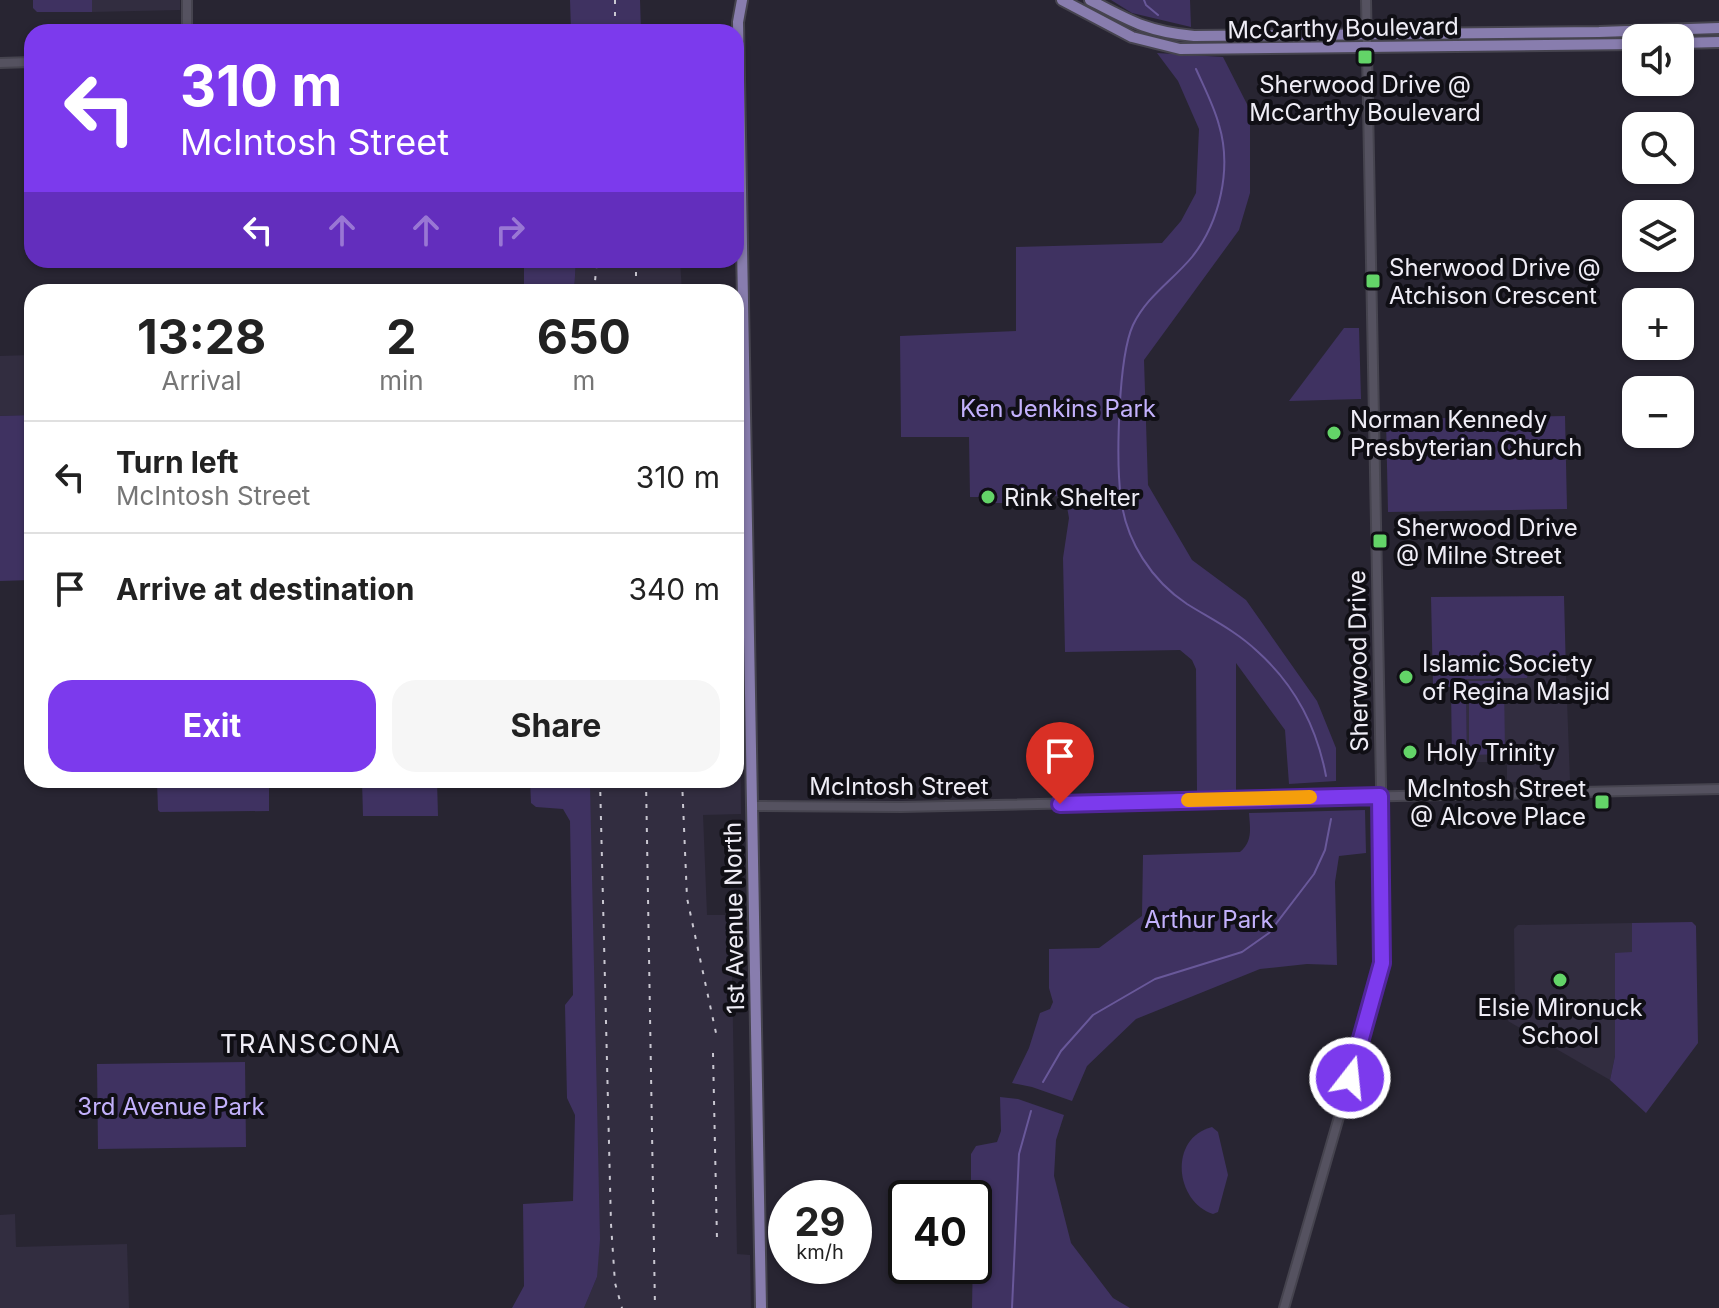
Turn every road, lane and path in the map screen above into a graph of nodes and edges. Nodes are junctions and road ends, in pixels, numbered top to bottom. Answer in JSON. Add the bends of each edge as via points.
{"nodes":[{"id":1,"x":187,"y":0,"type":"edge"},
{"id":2,"x":742,"y":0,"type":"edge"},
{"id":3,"x":1062,"y":0,"type":"edge"},
{"id":4,"x":1090,"y":0,"type":"edge"},
{"id":5,"x":1366,"y":0,"type":"edge"},
{"id":6,"x":187,"y":24,"type":"edge"},
{"id":7,"x":738,"y":24,"type":"edge"},
{"id":8,"x":1719,"y":28,"type":"edge"},
{"id":9,"x":1367,"y":35,"type":"junction"},
{"id":10,"x":1719,"y":42,"type":"edge"},
{"id":11,"x":1694,"y":43,"type":"edge"},
{"id":12,"x":1622,"y":44,"type":"edge"},
{"id":13,"x":1368,"y":48,"type":"junction"},
{"id":14,"x":24,"y":62,"type":"edge"},
{"id":15,"x":0,"y":63,"type":"edge"},
{"id":16,"x":744,"y":358,"type":"edge"},
{"id":17,"x":1719,"y":789,"type":"edge"},
{"id":18,"x":1380,"y":796,"type":"junction"},
{"id":19,"x":752,"y":806,"type":"junction"},
{"id":20,"x":761,"y":1308,"type":"edge"},
{"id":21,"x":1284,"y":1308,"type":"edge"}],
"edges":[{"from":1,"to":6,"type":"street"},
{"from":2,"to":7,"type":"main road","name":"1st Avenue North"},
{"from":3,"to":13,"type":"main road","name":"McCarthy Boulevard","via":[[1132,37],[1169,48]]},
{"from":4,"to":9,"type":"main road","name":"McCarthy Boulevard","via":[[1168,34]]},
{"from":5,"to":9,"type":"street","name":"Sherwood Drive"},
{"from":8,"to":9,"type":"main road","name":"McCarthy Boulevard"},
{"from":9,"to":13,"type":"street","name":"Sherwood Drive"},
{"from":10,"to":11,"type":"main road"},
{"from":12,"to":13,"type":"main road","name":"McCarthy Boulevard"},
{"from":13,"to":18,"type":"street","name":"Sherwood Drive"},
{"from":14,"to":15,"type":"street"},
{"from":16,"to":19,"type":"main road","name":"1st Avenue North"},
{"from":17,"to":18,"type":"street","name":"McIntosh Street"},
{"from":18,"to":19,"type":"street","name":"McIntosh Street"},
{"from":18,"to":21,"type":"street","name":"Sherwood Drive","via":[[1382,963]]},
{"from":19,"to":20,"type":"main road","name":"1st Avenue North"}]}
